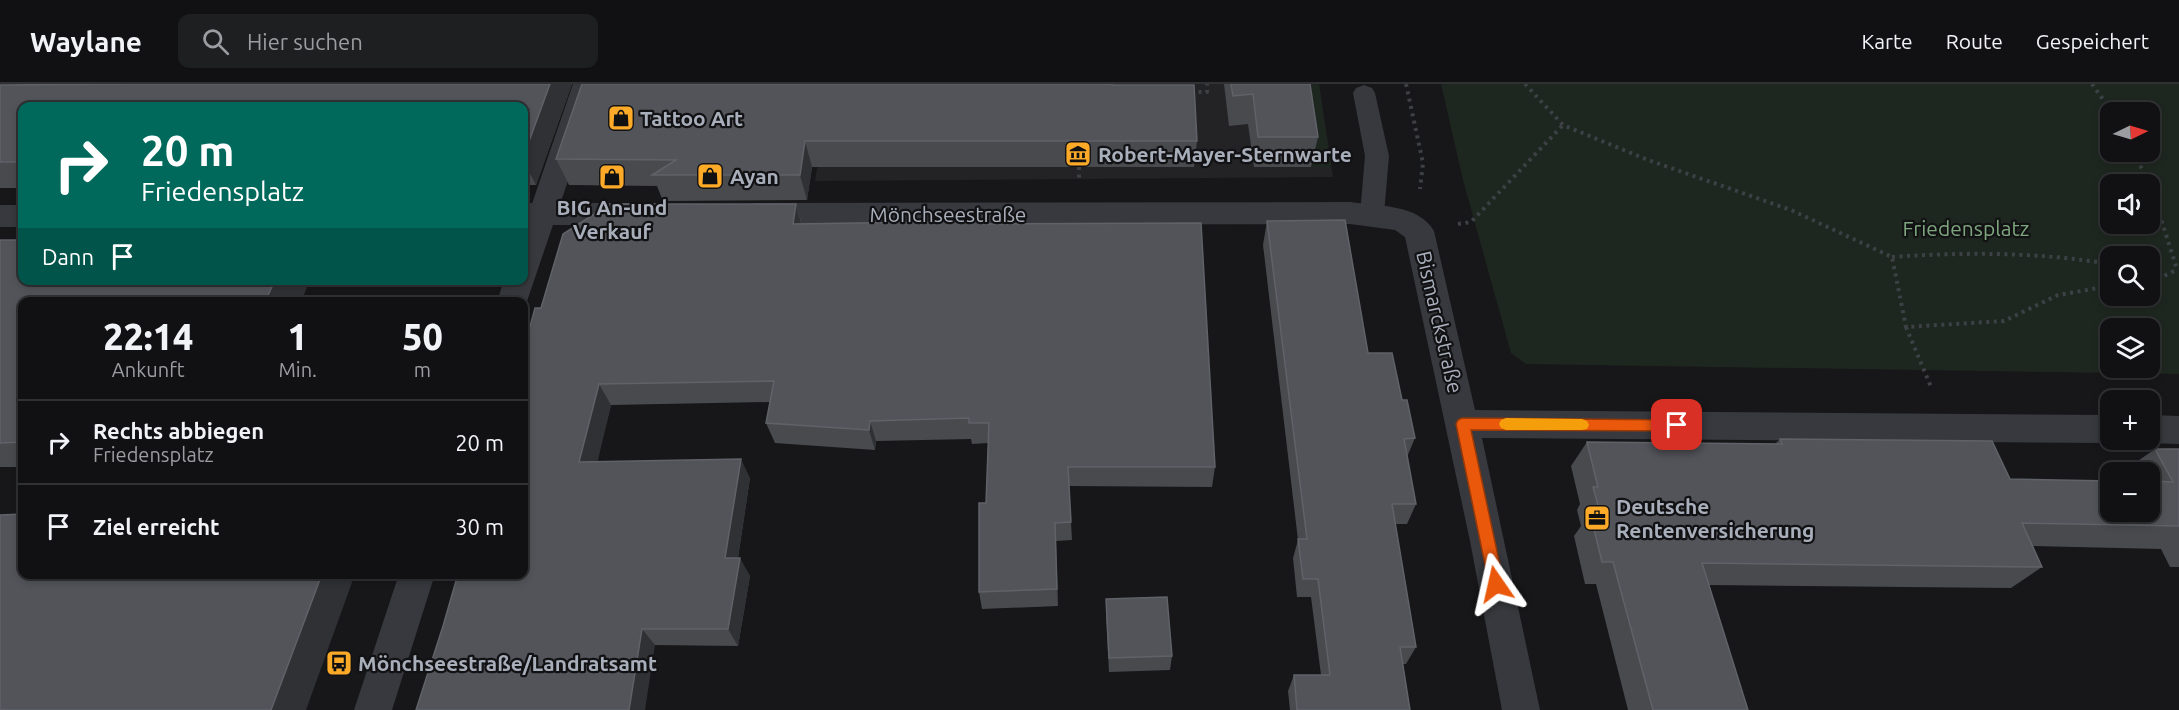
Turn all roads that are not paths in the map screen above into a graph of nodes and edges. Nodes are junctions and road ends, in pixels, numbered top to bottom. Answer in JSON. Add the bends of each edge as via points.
{"nodes":[{"id":1,"x":587,"y":84,"type":"edge"},
{"id":2,"x":1364,"y":93,"type":"dead end"},
{"id":3,"x":533,"y":214,"type":"edge"},
{"id":4,"x":667,"y":214,"type":"edge"},
{"id":5,"x":724,"y":214,"type":"edge"},
{"id":6,"x":1372,"y":214,"type":"junction"},
{"id":7,"x":0,"y":216,"type":"edge"},
{"id":8,"x":18,"y":216,"type":"edge"},
{"id":9,"x":528,"y":245,"type":"edge"},
{"id":10,"x":1462,"y":424,"type":"junction"},
{"id":11,"x":2100,"y":429,"type":"edge"},
{"id":12,"x":2160,"y":429,"type":"edge"},
{"id":13,"x":2179,"y":429,"type":"edge"},
{"id":14,"x":415,"y":579,"type":"edge"},
{"id":15,"x":373,"y":710,"type":"edge"},
{"id":16,"x":1521,"y":710,"type":"edge"}],
"edges":[{"from":1,"to":3,"type":"street"},
{"from":2,"to":6,"type":"lane","via":[[1377,156]]},
{"from":3,"to":4,"type":"street"},
{"from":3,"to":9,"type":"street"},
{"from":5,"to":6,"type":"street","name":"Mönchseestraße"},
{"from":6,"to":10,"type":"street","name":"Bismarckstraße","via":[[1411,225]]},
{"from":7,"to":8,"type":"street"},
{"from":10,"to":11,"type":"street"},
{"from":10,"to":16,"type":"street","name":"Bismarckstraße"},
{"from":12,"to":13,"type":"street"},
{"from":14,"to":15,"type":"street"}]}
